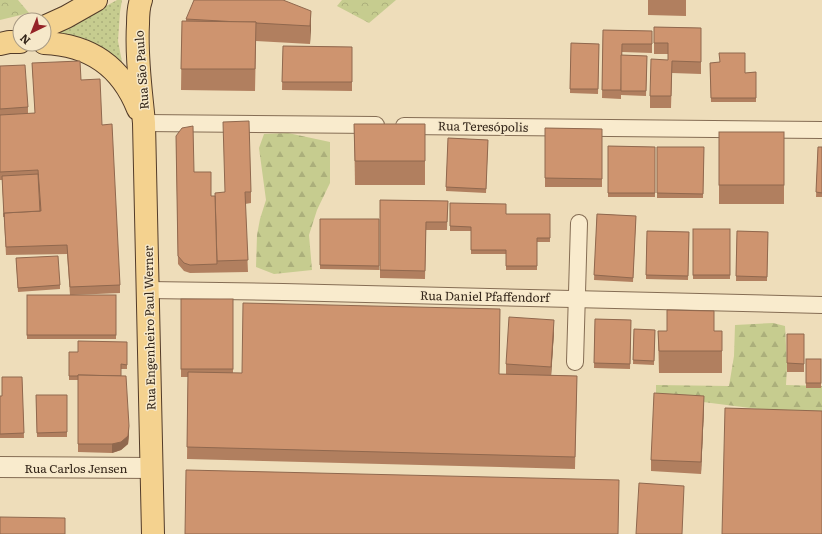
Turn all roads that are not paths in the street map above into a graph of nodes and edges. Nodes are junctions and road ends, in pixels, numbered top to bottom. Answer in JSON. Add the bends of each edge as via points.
{"nodes":[{"id":1,"x":96,"y":0,"type":"edge"},
{"id":2,"x":141,"y":0,"type":"edge"},
{"id":3,"x":52,"y":23,"type":"edge"},
{"id":4,"x":52,"y":44,"type":"edge"},
{"id":5,"x":144,"y":123,"type":"junction"},
{"id":6,"x":822,"y":130,"type":"edge"},
{"id":7,"x":579,"y":223,"type":"dead end"},
{"id":8,"x":148,"y":290,"type":"junction"},
{"id":9,"x":577,"y":299,"type":"junction"},
{"id":10,"x":822,"y":305,"type":"edge"},
{"id":11,"x":575,"y":362,"type":"dead end"},
{"id":12,"x":0,"y":467,"type":"edge"},
{"id":13,"x":152,"y":468,"type":"junction"},
{"id":14,"x":153,"y":534,"type":"edge"}],
"edges":[{"from":1,"to":3,"type":"main road"},
{"from":2,"to":5,"type":"main road","name":"Rua São Paulo","via":[[137,33]]},
{"from":4,"to":5,"type":"main road","name":"Rua São Paulo","via":[[96,56],[118,74],[133,94]]},
{"from":5,"to":6,"type":"street","name":"Rua Teresópolis"},
{"from":5,"to":8,"type":"main road","name":"Rua Engenheiro Paul Werner"},
{"from":7,"to":9,"type":"street"},
{"from":8,"to":9,"type":"street","name":"Rua Daniel Pfaffendorf"},
{"from":8,"to":13,"type":"main road","name":"Rua Engenheiro Paul Werner"},
{"from":9,"to":10,"type":"street","name":"Rua Daniel Pfaffendorf"},
{"from":9,"to":11,"type":"street"},
{"from":12,"to":13,"type":"street","name":"Rua Carlos Jensen"},
{"from":13,"to":14,"type":"main road","name":"Rua Engenheiro Paul Werner"}]}
